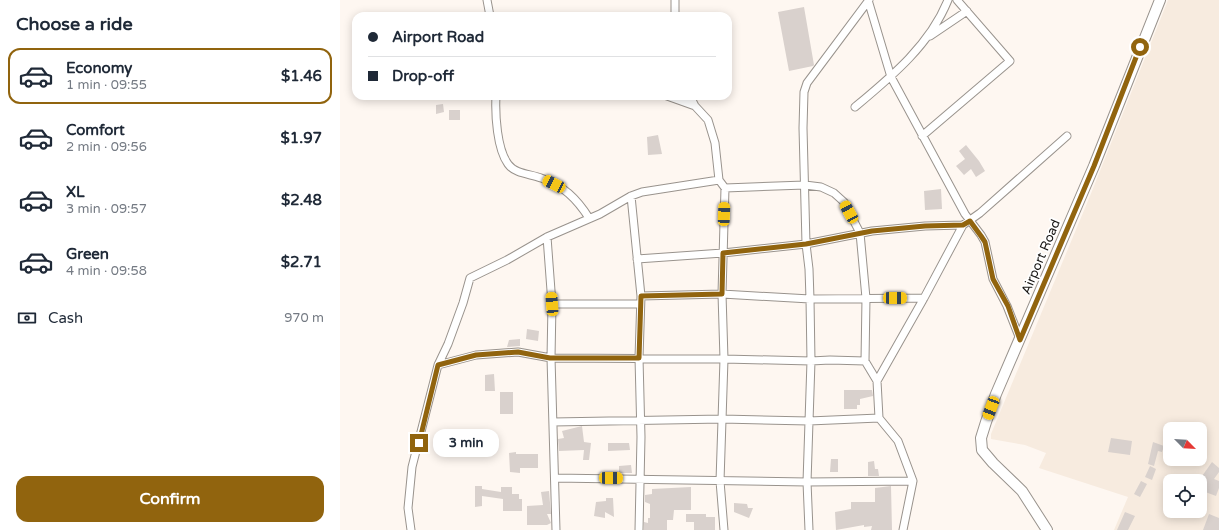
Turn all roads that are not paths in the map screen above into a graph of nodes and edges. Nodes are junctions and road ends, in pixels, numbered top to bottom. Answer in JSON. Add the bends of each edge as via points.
{"nodes":[{"id":1,"x":487,"y":0,"type":"edge"},
{"id":2,"x":675,"y":0,"type":"edge"},
{"id":3,"x":869,"y":0,"type":"edge"},
{"id":4,"x":948,"y":0,"type":"edge"},
{"id":5,"x":957,"y":0,"type":"edge"},
{"id":6,"x":1160,"y":0,"type":"edge"},
{"id":7,"x":489,"y":12,"type":"edge"},
{"id":8,"x":675,"y":12,"type":"edge"},
{"id":9,"x":967,"y":12,"type":"junction"},
{"id":10,"x":928,"y":37,"type":"junction"},
{"id":11,"x":891,"y":77,"type":"junction"},
{"id":12,"x":496,"y":100,"type":"edge"},
{"id":13,"x":678,"y":100,"type":"edge"},
{"id":14,"x":692,"y":100,"type":"edge"},
{"id":15,"x":695,"y":106,"type":"junction"},
{"id":16,"x":855,"y":107,"type":"dead end"},
{"id":17,"x":922,"y":136,"type":"junction"},
{"id":18,"x":1067,"y":136,"type":"dead end"},
{"id":19,"x":718,"y":180,"type":"junction"},
{"id":20,"x":805,"y":185,"type":"junction"},
{"id":21,"x":725,"y":188,"type":"junction"},
{"id":22,"x":631,"y":196,"type":"junction"},
{"id":23,"x":589,"y":218,"type":"junction"},
{"id":24,"x":970,"y":221,"type":"junction"},
{"id":25,"x":963,"y":225,"type":"junction"},
{"id":26,"x":860,"y":233,"type":"junction"},
{"id":27,"x":547,"y":237,"type":"junction"},
{"id":28,"x":806,"y":244,"type":"junction"},
{"id":29,"x":723,"y":253,"type":"junction"},
{"id":30,"x":637,"y":259,"type":"junction"},
{"id":31,"x":722,"y":294,"type":"junction"},
{"id":32,"x":641,"y":296,"type":"junction"},
{"id":33,"x":866,"y":298,"type":"junction"},
{"id":34,"x":924,"y":298,"type":"junction"},
{"id":35,"x":810,"y":299,"type":"junction"},
{"id":36,"x":552,"y":304,"type":"junction"},
{"id":37,"x":640,"y":304,"type":"junction"},
{"id":38,"x":1020,"y":340,"type":"junction"},
{"id":39,"x":550,"y":358,"type":"junction"},
{"id":40,"x":639,"y":358,"type":"junction"},
{"id":41,"x":724,"y":359,"type":"junction"},
{"id":42,"x":811,"y":361,"type":"junction"},
{"id":43,"x":865,"y":361,"type":"junction"},
{"id":44,"x":438,"y":365,"type":"junction"},
{"id":45,"x":877,"y":381,"type":"junction"},
{"id":46,"x":879,"y":418,"type":"junction"},
{"id":47,"x":722,"y":419,"type":"junction"},
{"id":48,"x":640,"y":421,"type":"junction"},
{"id":49,"x":553,"y":422,"type":"junction"},
{"id":50,"x":809,"y":422,"type":"junction"},
{"id":51,"x":555,"y":478,"type":"junction"},
{"id":52,"x":640,"y":479,"type":"junction"},
{"id":53,"x":720,"y":481,"type":"junction"},
{"id":54,"x":913,"y":481,"type":"junction"},
{"id":55,"x":807,"y":482,"type":"junction"},
{"id":56,"x":411,"y":530,"type":"edge"},
{"id":57,"x":556,"y":530,"type":"edge"},
{"id":58,"x":639,"y":530,"type":"edge"},
{"id":59,"x":724,"y":530,"type":"edge"},
{"id":60,"x":809,"y":530,"type":"edge"},
{"id":61,"x":903,"y":530,"type":"edge"},
{"id":62,"x":1047,"y":530,"type":"edge"}],
"edges":[{"from":1,"to":7,"type":"street"},
{"from":2,"to":8,"type":"street"},
{"from":3,"to":11,"type":"street"},
{"from":3,"to":20,"type":"street","via":[[807,83],[804,92],[803,128]]},
{"from":4,"to":10,"type":"street"},
{"from":5,"to":9,"type":"street"},
{"from":6,"to":38,"type":"street","name":"Airport Road","via":[[1094,166]]},
{"from":9,"to":10,"type":"street"},
{"from":9,"to":17,"type":"street","via":[[1010,61]]},
{"from":10,"to":11,"type":"street"},
{"from":11,"to":16,"type":"street"},
{"from":11,"to":17,"type":"street"},
{"from":12,"to":23,"type":"street","via":[[500,147],[508,165],[523,174],[541,178],[567,191],[580,203]]},
{"from":13,"to":15,"type":"street"},
{"from":14,"to":15,"type":"street"},
{"from":15,"to":19,"type":"street","via":[[708,120],[715,143]]},
{"from":17,"to":24,"type":"street"},
{"from":18,"to":24,"type":"street"},
{"from":19,"to":21,"type":"street"},
{"from":19,"to":22,"type":"street"},
{"from":20,"to":21,"type":"street"},
{"from":20,"to":26,"type":"street","via":[[821,187],[834,193],[844,202]]},
{"from":20,"to":28,"type":"street"},
{"from":21,"to":29,"type":"street"},
{"from":22,"to":23,"type":"street"},
{"from":22,"to":30,"type":"street"},
{"from":23,"to":27,"type":"street"},
{"from":24,"to":25,"type":"street"},
{"from":24,"to":38,"type":"street","via":[[985,242],[993,279],[1008,306]]},
{"from":25,"to":26,"type":"street"},
{"from":25,"to":34,"type":"street"},
{"from":26,"to":28,"type":"street"},
{"from":26,"to":33,"type":"street"},
{"from":27,"to":36,"type":"street"},
{"from":27,"to":44,"type":"street","via":[[470,278],[451,337]]},
{"from":28,"to":29,"type":"street"},
{"from":28,"to":35,"type":"street"},
{"from":29,"to":30,"type":"street"},
{"from":29,"to":31,"type":"street"},
{"from":30,"to":32,"type":"street"},
{"from":31,"to":32,"type":"street"},
{"from":31,"to":35,"type":"street"},
{"from":31,"to":41,"type":"street"},
{"from":32,"to":37,"type":"street"},
{"from":33,"to":34,"type":"street"},
{"from":33,"to":35,"type":"street"},
{"from":33,"to":43,"type":"street"},
{"from":34,"to":45,"type":"street"},
{"from":35,"to":42,"type":"street"},
{"from":36,"to":37,"type":"street"},
{"from":36,"to":39,"type":"street"},
{"from":37,"to":40,"type":"street"},
{"from":38,"to":62,"type":"street","name":"Airport Road","via":[[986,422],[981,438],[982,450],[1022,491]]},
{"from":39,"to":40,"type":"street"},
{"from":39,"to":44,"type":"street","via":[[518,352],[476,355]]},
{"from":39,"to":49,"type":"street"},
{"from":40,"to":41,"type":"street"},
{"from":40,"to":48,"type":"street"},
{"from":41,"to":42,"type":"street"},
{"from":41,"to":47,"type":"street"},
{"from":42,"to":43,"type":"street"},
{"from":42,"to":50,"type":"street"},
{"from":43,"to":45,"type":"street"},
{"from":44,"to":56,"type":"street","via":[[412,467],[408,508]]},
{"from":45,"to":46,"type":"street"},
{"from":46,"to":50,"type":"street"},
{"from":46,"to":54,"type":"street","via":[[898,441]]},
{"from":47,"to":48,"type":"street"},
{"from":47,"to":50,"type":"street"},
{"from":47,"to":53,"type":"street"},
{"from":48,"to":49,"type":"street"},
{"from":48,"to":52,"type":"street"},
{"from":49,"to":51,"type":"street"},
{"from":50,"to":55,"type":"street"},
{"from":51,"to":52,"type":"street"},
{"from":51,"to":57,"type":"street"},
{"from":52,"to":53,"type":"street"},
{"from":52,"to":58,"type":"street"},
{"from":53,"to":55,"type":"street"},
{"from":53,"to":59,"type":"street"},
{"from":54,"to":55,"type":"street"},
{"from":54,"to":61,"type":"street"},
{"from":55,"to":60,"type":"street"}]}
